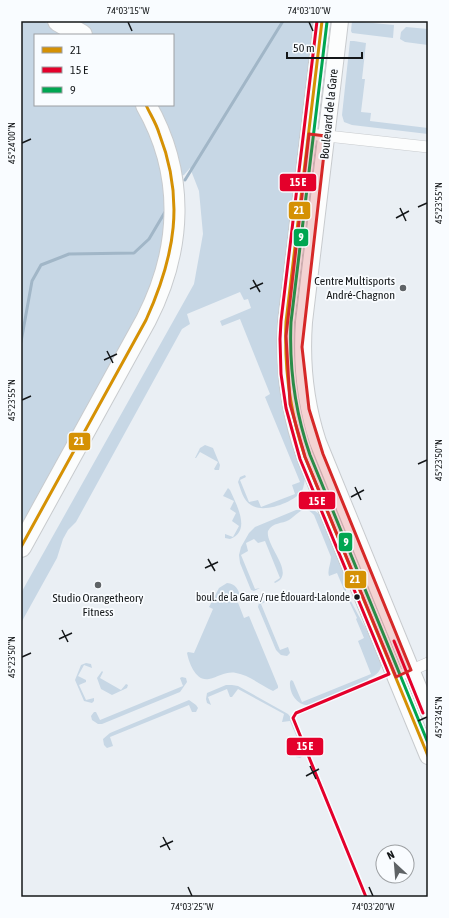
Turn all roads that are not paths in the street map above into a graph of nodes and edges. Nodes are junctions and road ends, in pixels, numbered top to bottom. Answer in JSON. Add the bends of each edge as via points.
{"nodes":[{"id":1,"x":58,"y":21,"type":"edge"},
{"id":2,"x":322,"y":21,"type":"edge"},
{"id":3,"x":340,"y":21,"type":"edge"},
{"id":4,"x":80,"y":34,"type":"edge"},
{"id":5,"x":146,"y":106,"type":"edge"},
{"id":6,"x":309,"y":134,"type":"junction"},
{"id":7,"x":326,"y":136,"type":"junction"},
{"id":8,"x":428,"y":147,"type":"edge"},
{"id":9,"x":21,"y":547,"type":"edge"},
{"id":10,"x":428,"y":663,"type":"edge"},
{"id":11,"x":411,"y":670,"type":"junction"},
{"id":12,"x":396,"y":677,"type":"junction"},
{"id":13,"x":428,"y":711,"type":"edge"},
{"id":14,"x":428,"y":756,"type":"edge"}],
"edges":[{"from":1,"to":4,"type":"highway"},
{"from":2,"to":6,"type":"main road","name":"Boulevard de la Gare"},
{"from":3,"to":7,"type":"main road","name":"Boulevard de la Gare"},
{"from":5,"to":9,"type":"highway","via":[[161,136],[174,188],[174,232],[166,273],[146,320]]},
{"from":6,"to":7,"type":"street"},
{"from":6,"to":12,"type":"main road","name":"Boulevard de la Gare","via":[[286,322],[285,360],[288,394],[305,457]]},
{"from":7,"to":8,"type":"street"},
{"from":7,"to":11,"type":"main road","name":"Boulevard de la Gare","via":[[303,335],[305,389],[321,448]]},
{"from":10,"to":11,"type":"street"},
{"from":11,"to":12,"type":"street"},
{"from":11,"to":13,"type":"main road","name":"Boulevard de la Gare"},
{"from":12,"to":14,"type":"main road","name":"Boulevard de la Gare"}]}
